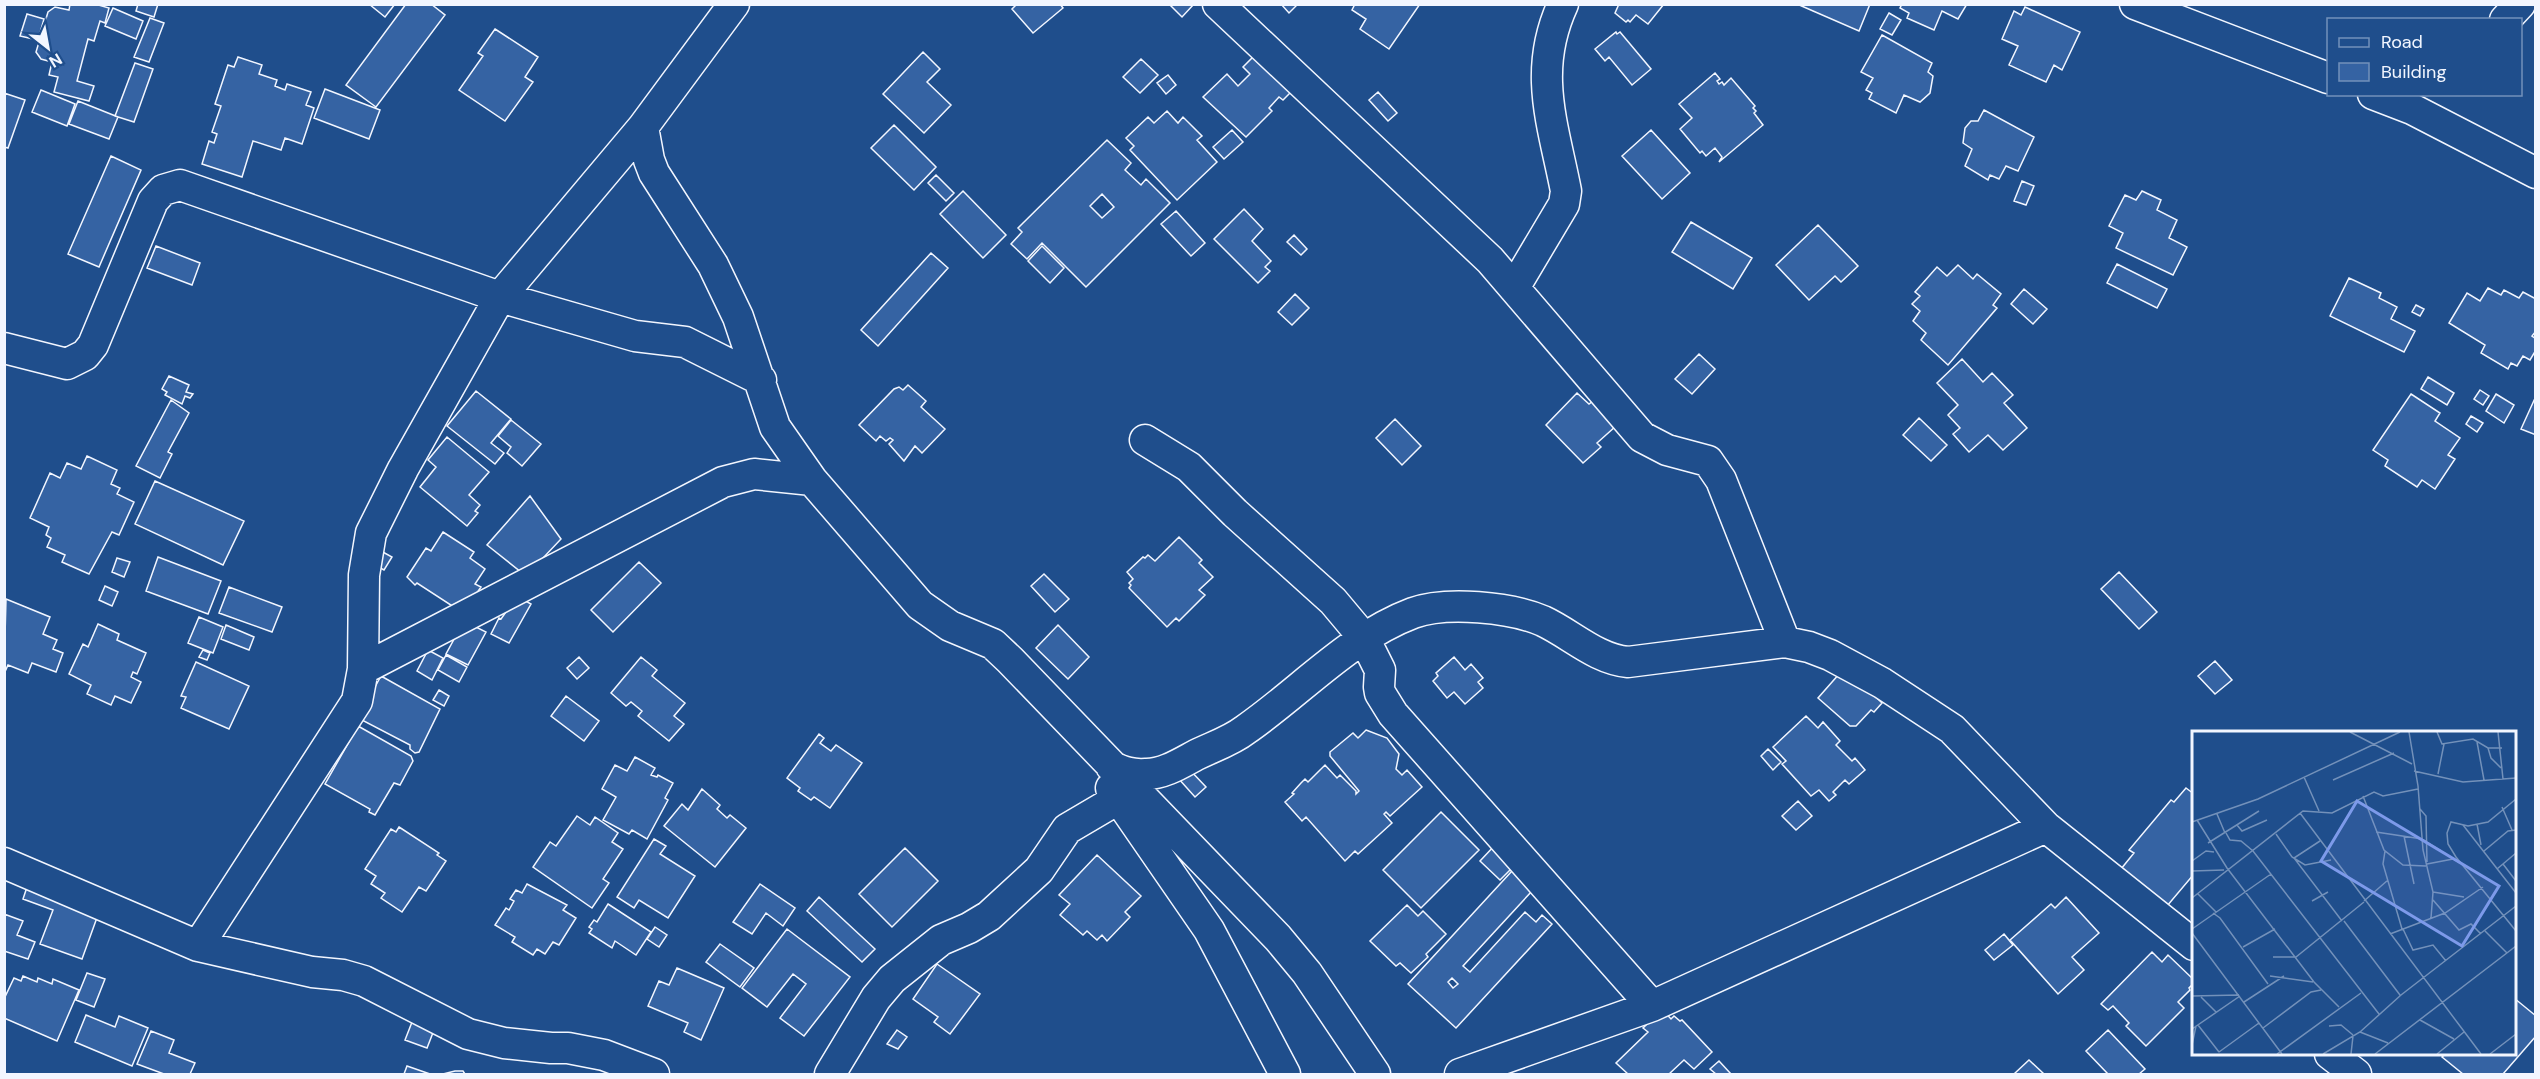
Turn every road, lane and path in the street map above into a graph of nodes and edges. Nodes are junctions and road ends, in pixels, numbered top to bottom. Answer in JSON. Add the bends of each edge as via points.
{"nodes":[{"id":1,"x":734,"y":4,"type":"edge"},
{"id":2,"x":1218,"y":4,"type":"edge"},
{"id":3,"x":1563,"y":4,"type":"edge"},
{"id":4,"x":2135,"y":4,"type":"edge"},
{"id":5,"x":2520,"y":4,"type":"edge"},
{"id":6,"x":2507,"y":18,"type":"edge"},
{"id":7,"x":2327,"y":78,"type":"edge"},
{"id":8,"x":2384,"y":96,"type":"edge"},
{"id":9,"x":2419,"y":102,"type":"edge"},
{"id":10,"x":643,"y":127,"type":"junction"},
{"id":11,"x":2535,"y":173,"type":"edge"},
{"id":12,"x":1514,"y":288,"type":"junction"},
{"id":13,"x":500,"y":297,"type":"junction"},
{"id":14,"x":4,"y":348,"type":"edge"},
{"id":15,"x":761,"y":380,"type":"junction"},
{"id":16,"x":1145,"y":440,"type":"dead end"},
{"id":17,"x":812,"y":480,"type":"junction"},
{"id":18,"x":1364,"y":638,"type":"junction"},
{"id":19,"x":1785,"y":642,"type":"junction"},
{"id":20,"x":363,"y":669,"type":"junction"},
{"id":21,"x":1052,"y":703,"type":"junction"},
{"id":22,"x":1111,"y":766,"type":"junction"},
{"id":23,"x":1118,"y":799,"type":"junction"},
{"id":24,"x":2046,"y":827,"type":"junction"},
{"id":25,"x":4,"y":863,"type":"edge"},
{"id":26,"x":2192,"y":944,"type":"edge"},
{"id":27,"x":198,"y":946,"type":"junction"},
{"id":28,"x":1652,"y":1006,"type":"junction"},
{"id":29,"x":2332,"y":1055,"type":"edge"},
{"id":30,"x":654,"y":1074,"type":"edge"},
{"id":31,"x":830,"y":1074,"type":"edge"},
{"id":32,"x":1285,"y":1074,"type":"edge"},
{"id":33,"x":1375,"y":1074,"type":"edge"},
{"id":34,"x":1460,"y":1074,"type":"edge"},
{"id":35,"x":2356,"y":1074,"type":"edge"}],
"edges":[{"from":1,"to":10,"type":"street"},
{"from":2,"to":12,"type":"street","via":[[1482,252]]},
{"from":3,"to":12,"type":"street","via":[[1546,63],[1548,111],[1566,191],[1564,204]]},
{"from":4,"to":7,"type":"street"},
{"from":5,"to":6,"type":"street"},
{"from":8,"to":9,"type":"street"},
{"from":9,"to":11,"type":"street"},
{"from":10,"to":13,"type":"street"},
{"from":10,"to":15,"type":"street","via":[[654,173],[713,265],[738,317]]},
{"from":12,"to":19,"type":"street","via":[[1642,437],[1667,450],[1708,461],[1716,471]]},
{"from":13,"to":14,"type":"street","via":[[180,185],[163,190],[153,201],[93,345],[85,355],[67,364]]},
{"from":13,"to":15,"type":"street","via":[[635,336],[685,342]]},
{"from":13,"to":20,"type":"street","via":[[371,533],[364,575]]},
{"from":15,"to":17,"type":"street","via":[[775,427]]},
{"from":16,"to":18,"type":"street","via":[[1189,467],[1323,590]]},
{"from":17,"to":20,"type":"street","via":[[754,474],[723,482]]},
{"from":17,"to":21,"type":"street","via":[[920,605],[950,627],[993,644]]},
{"from":18,"to":19,"type":"street","via":[[1412,613],[1457,606],[1542,621],[1617,661]]},
{"from":18,"to":22,"type":"street","via":[[1243,732],[1157,772],[1127,774]]},
{"from":18,"to":28,"type":"street","via":[[1380,670],[1380,693],[1392,714]]},
{"from":19,"to":24,"type":"street","via":[[1830,655],[1882,683],[1952,729]]},
{"from":20,"to":27,"type":"street","via":[[357,700]]},
{"from":21,"to":22,"type":"street"},
{"from":21,"to":23,"type":"street"},
{"from":22,"to":33,"type":"street","via":[[1293,955]]},
{"from":23,"to":31,"type":"street","via":[[1067,829],[1039,870],[989,916],[934,944],[892,979],[876,998]]},
{"from":23,"to":32,"type":"street","via":[[1217,943]]},
{"from":24,"to":26,"type":"street"},
{"from":24,"to":28,"type":"street"},
{"from":25,"to":27,"type":"street"},
{"from":27,"to":30,"type":"street","via":[[364,981],[468,1034],[504,1043],[604,1055]]},
{"from":28,"to":34,"type":"street"},
{"from":29,"to":35,"type":"street"}]}
